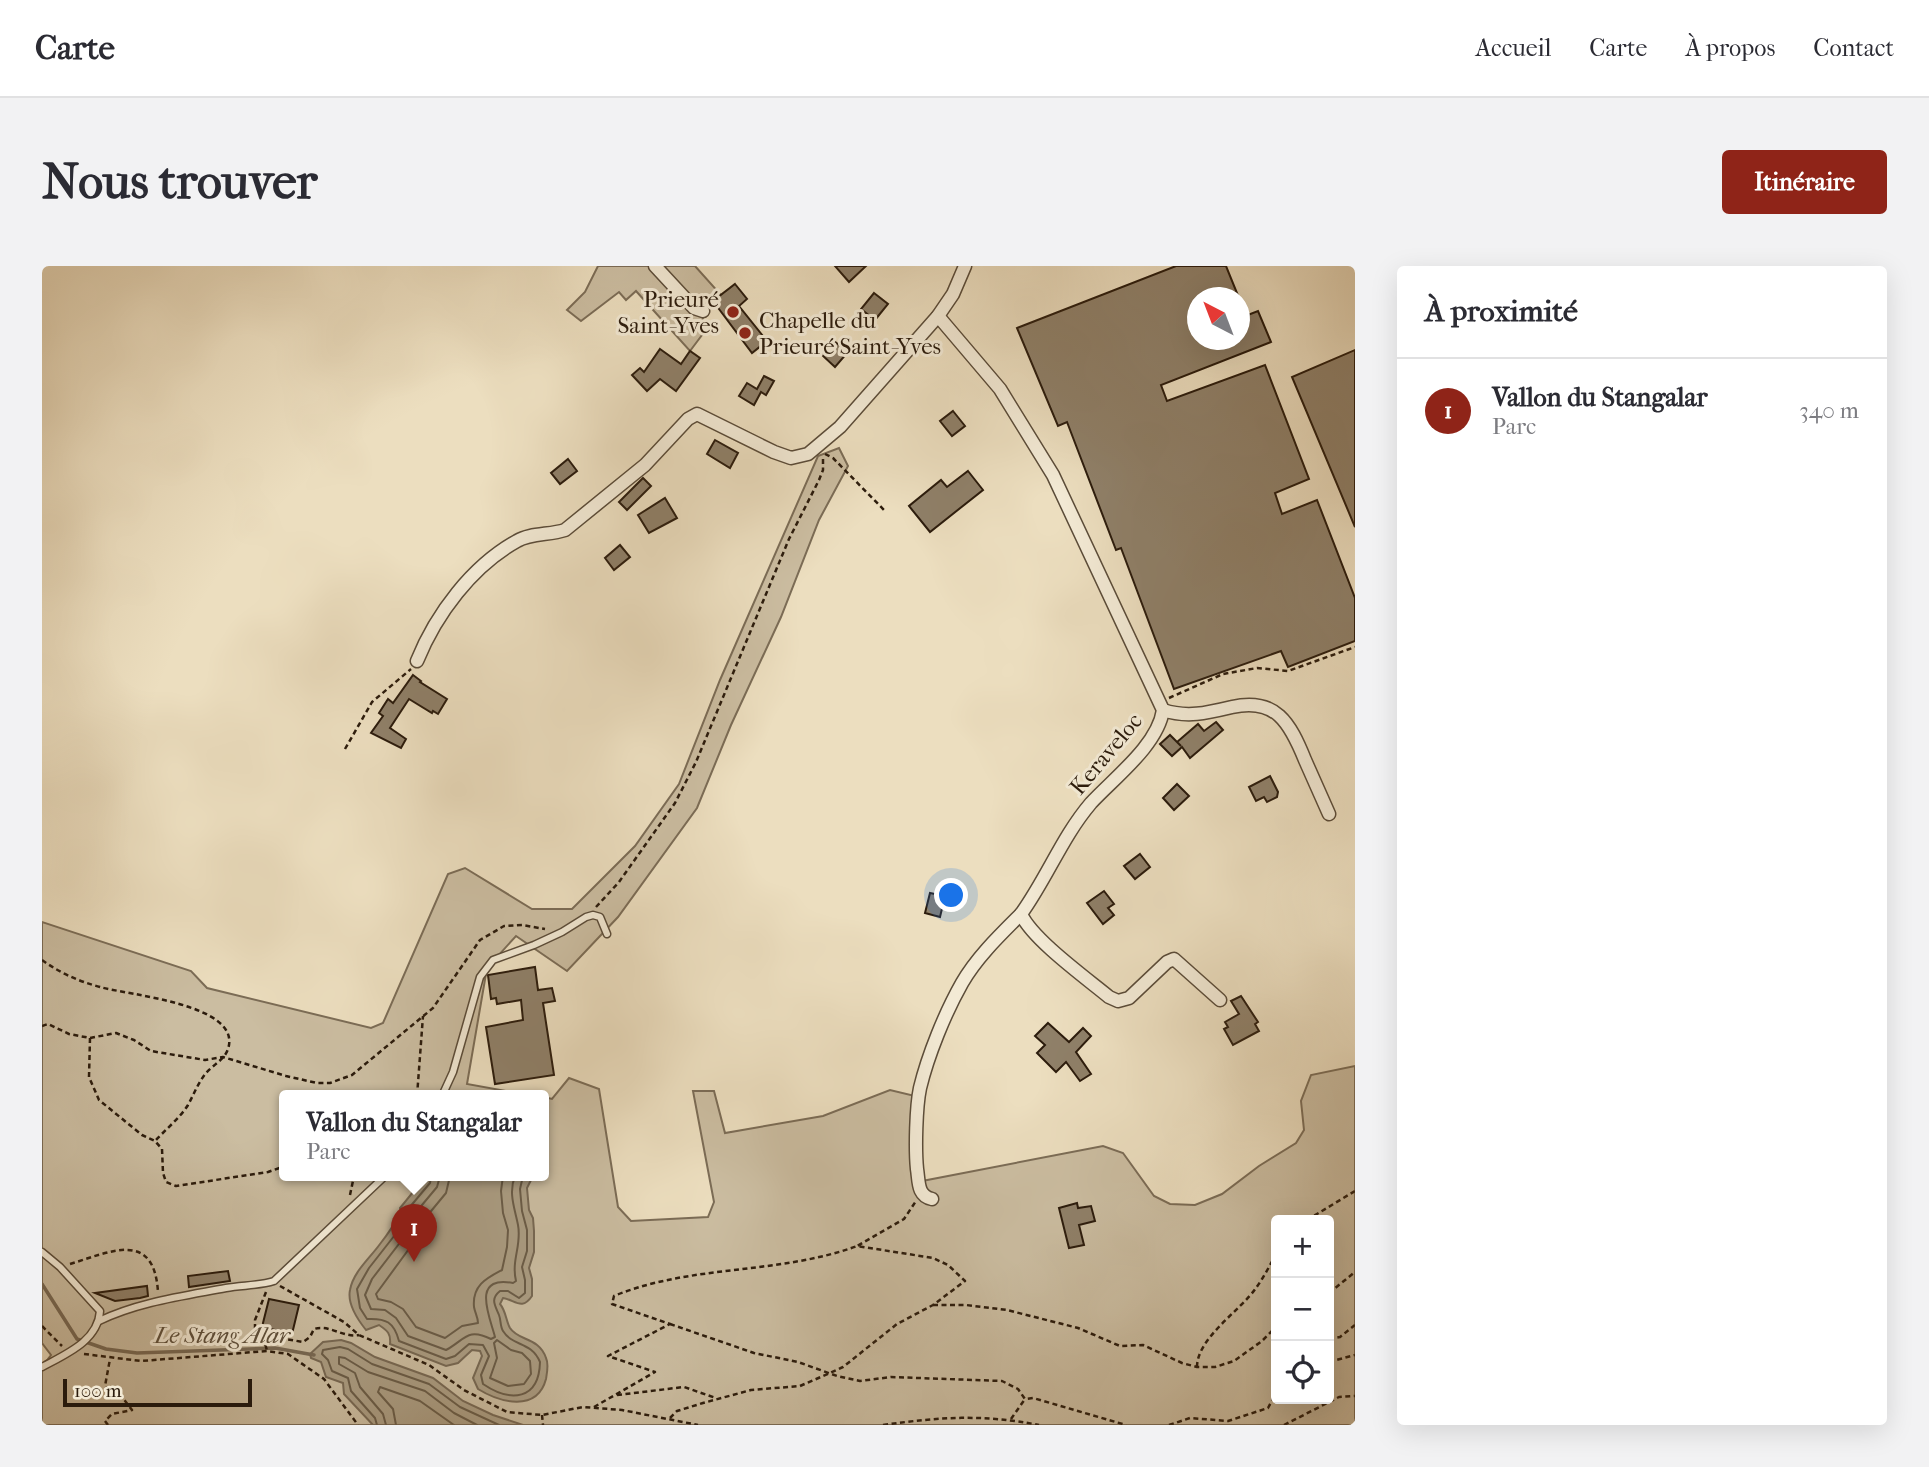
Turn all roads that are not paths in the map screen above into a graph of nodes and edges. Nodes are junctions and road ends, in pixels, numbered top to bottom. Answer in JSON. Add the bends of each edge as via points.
{"nodes":[{"id":1,"x":655,"y":266,"type":"edge"},
{"id":2,"x":965,"y":266,"type":"edge"},
{"id":3,"x":703,"y":312,"type":"dead end"},
{"id":4,"x":938,"y":316,"type":"junction"},
{"id":5,"x":417,"y":661,"type":"road end"},
{"id":6,"x":1161,"y":706,"type":"junction"},
{"id":7,"x":1329,"y":814,"type":"dead end"},
{"id":8,"x":1021,"y":914,"type":"junction"},
{"id":9,"x":607,"y":934,"type":"dead end"},
{"id":10,"x":1220,"y":1000,"type":"dead end"},
{"id":11,"x":445,"y":1090,"type":"edge"},
{"id":12,"x":380,"y":1181,"type":"edge"},
{"id":13,"x":932,"y":1199,"type":"dead end"},
{"id":14,"x":42,"y":1252,"type":"edge"},
{"id":15,"x":100,"y":1321,"type":"junction"},
{"id":16,"x":42,"y":1367,"type":"edge"}],
"edges":[{"from":1,"to":3,"type":"street"},
{"from":2,"to":4,"type":"street"},
{"from":4,"to":5,"type":"street","via":[[840,427],[808,454],[791,458],[696,414],[688,419],[645,465],[565,530],[520,539],[466,582],[428,635]]},
{"from":4,"to":6,"type":"street","name":"Keraveloc","via":[[1000,390],[1053,475]]},
{"from":6,"to":7,"type":"street","via":[[1180,716],[1249,703],[1279,715],[1291,727]]},
{"from":6,"to":8,"type":"street","name":"Keraveloc","via":[[1161,722],[1153,737],[1089,805]]},
{"from":8,"to":10,"type":"street","via":[[1038,936],[1118,1001],[1129,998],[1174,959]]},
{"from":8,"to":13,"type":"street","name":"Keraveloc","via":[[962,983],[920,1090],[916,1160],[920,1189]]},
{"from":9,"to":11,"type":"lane","via":[[604,921],[593,915],[485,967]]},
{"from":12,"to":15,"type":"lane","via":[[274,1281],[128,1309]]},
{"from":14,"to":15,"type":"lane","via":[[95,1303]]},
{"from":15,"to":16,"type":"lane","via":[[93,1334]]}]}
